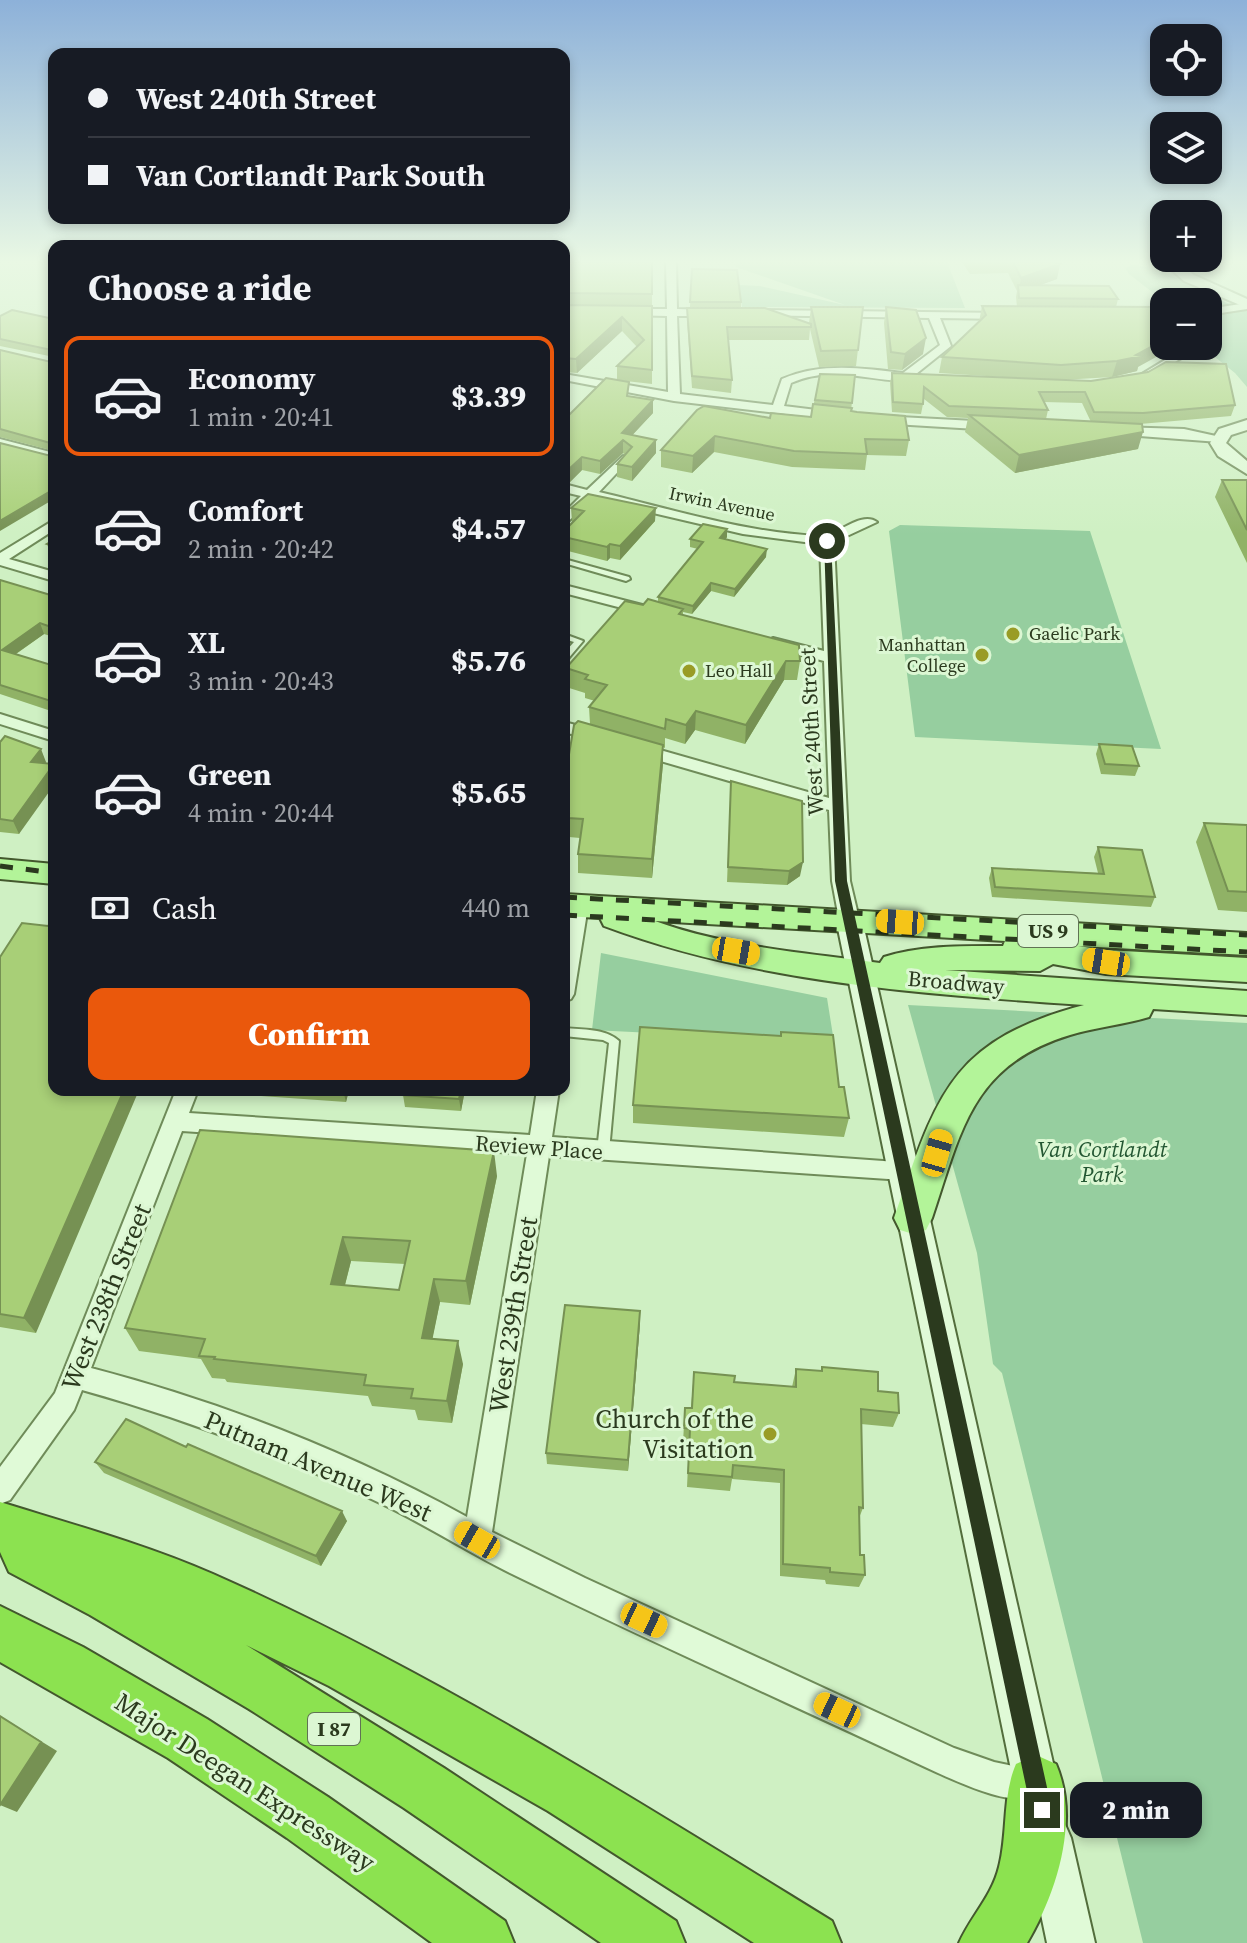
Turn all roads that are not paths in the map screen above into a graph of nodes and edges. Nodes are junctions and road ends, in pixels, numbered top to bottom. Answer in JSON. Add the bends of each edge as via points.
{"nodes":[{"id":1,"x":672,"y":353,"type":"edge"},
{"id":2,"x":937,"y":353,"type":"edge"},
{"id":3,"x":1172,"y":360,"type":"edge"},
{"id":4,"x":905,"y":377,"type":"junction"},
{"id":5,"x":570,"y":378,"type":"edge"},
{"id":6,"x":1140,"y":378,"type":"edge"},
{"id":7,"x":937,"y":380,"type":"edge"},
{"id":8,"x":674,"y":397,"type":"junction"},
{"id":9,"x":777,"y":410,"type":"junction"},
{"id":10,"x":844,"y":417,"type":"edge"},
{"id":11,"x":869,"y":419,"type":"edge"},
{"id":12,"x":1247,"y":425,"type":"edge"},
{"id":13,"x":1011,"y":427,"type":"edge"},
{"id":14,"x":1107,"y":431,"type":"edge"},
{"id":15,"x":1219,"y":438,"type":"junction"},
{"id":16,"x":0,"y":443,"type":"edge"},
{"id":17,"x":48,"y":455,"type":"edge"},
{"id":18,"x":623,"y":460,"type":"edge"},
{"id":19,"x":1247,"y":469,"type":"edge"},
{"id":20,"x":570,"y":489,"type":"edge"},
{"id":21,"x":590,"y":494,"type":"junction"},
{"id":22,"x":570,"y":515,"type":"edge"},
{"id":23,"x":870,"y":522,"type":"dead end"},
{"id":24,"x":48,"y":528,"type":"edge"},
{"id":25,"x":827,"y":541,"type":"junction"},
{"id":26,"x":0,"y":560,"type":"edge"},
{"id":27,"x":570,"y":563,"type":"edge"},
{"id":28,"x":48,"y":575,"type":"edge"},
{"id":29,"x":626,"y":579,"type":"dead end"},
{"id":30,"x":570,"y":591,"type":"edge"},
{"id":31,"x":659,"y":614,"type":"edge"},
{"id":32,"x":570,"y":638,"type":"edge"},
{"id":33,"x":763,"y":640,"type":"edge"},
{"id":34,"x":570,"y":651,"type":"edge"},
{"id":35,"x":831,"y":658,"type":"junction"},
{"id":36,"x":0,"y":719,"type":"edge"},
{"id":37,"x":570,"y":731,"type":"edge"},
{"id":38,"x":48,"y":734,"type":"edge"},
{"id":39,"x":839,"y":807,"type":"junction"},
{"id":40,"x":0,"y":869,"type":"edge"},
{"id":41,"x":48,"y":873,"type":"edge"},
{"id":42,"x":571,"y":906,"type":"edge"},
{"id":43,"x":849,"y":919,"type":"junction"},
{"id":44,"x":1247,"y":944,"type":"edge"},
{"id":45,"x":1106,"y":962,"type":"junction"},
{"id":46,"x":1247,"y":970,"type":"edge"},
{"id":47,"x":861,"y":971,"type":"junction"},
{"id":48,"x":1197,"y":999,"type":"junction"},
{"id":49,"x":1247,"y":1003,"type":"edge"},
{"id":50,"x":570,"y":1033,"type":"edge"},
{"id":51,"x":185,"y":1096,"type":"edge"},
{"id":52,"x":547,"y":1096,"type":"edge"},
{"id":53,"x":175,"y":1121,"type":"junction"},
{"id":54,"x":539,"y":1147,"type":"junction"},
{"id":55,"x":603,"y":1151,"type":"junction"},
{"id":56,"x":903,"y":1170,"type":"junction"},
{"id":57,"x":913,"y":1218,"type":"junction"},
{"id":58,"x":70,"y":1389,"type":"junction"},
{"id":59,"x":0,"y":1490,"type":"edge"},
{"id":60,"x":0,"y":1527,"type":"edge"},
{"id":61,"x":0,"y":1540,"type":"edge"},
{"id":62,"x":477,"y":1540,"type":"junction"},
{"id":63,"x":0,"y":1633,"type":"edge"},
{"id":64,"x":1036,"y":1784,"type":"junction"},
{"id":65,"x":1044,"y":1879,"type":"junction"},
{"id":66,"x":809,"y":1940,"type":"edge"},
{"id":67,"x":483,"y":1943,"type":"edge"},
{"id":68,"x":654,"y":1943,"type":"edge"},
{"id":69,"x":990,"y":1943,"type":"edge"},
{"id":70,"x":1071,"y":1943,"type":"edge"}],
"edges":[{"from":1,"to":8,"type":"street"},
{"from":2,"to":4,"type":"street"},
{"from":3,"to":6,"type":"street"},
{"from":4,"to":7,"type":"street"},
{"from":4,"to":9,"type":"street","via":[[832,371],[800,375],[783,386]]},
{"from":5,"to":8,"type":"street"},
{"from":8,"to":9,"type":"street"},
{"from":9,"to":10,"type":"street"},
{"from":11,"to":13,"type":"street"},
{"from":12,"to":15,"type":"street"},
{"from":14,"to":15,"type":"street"},
{"from":15,"to":19,"type":"street","via":[[1224,453]]},
{"from":16,"to":17,"type":"street"},
{"from":18,"to":21,"type":"street"},
{"from":20,"to":21,"type":"street","name":"Irwin Avenue"},
{"from":21,"to":22,"type":"street"},
{"from":21,"to":25,"type":"street","name":"Irwin Avenue","via":[[743,530]]},
{"from":23,"to":25,"type":"street"},
{"from":24,"to":26,"type":"street"},
{"from":25,"to":35,"type":"street","name":"West 240th Street"},
{"from":26,"to":28,"type":"street"},
{"from":27,"to":29,"type":"lane"},
{"from":30,"to":31,"type":"street"},
{"from":32,"to":34,"type":"lane","via":[[579,641]]},
{"from":33,"to":35,"type":"street"},
{"from":35,"to":39,"type":"street","name":"West 240th Street"},
{"from":36,"to":38,"type":"street"},
{"from":37,"to":39,"type":"street"},
{"from":39,"to":43,"type":"street","name":"West 240th Street","via":[[841,881]]},
{"from":40,"to":41,"type":"main road"},
{"from":42,"to":43,"type":"main road","name":"Broadway","number":"US 9"},
{"from":42,"to":47,"type":"main road","name":"Broadway","via":[[688,943]]},
{"from":43,"to":44,"type":"main road","name":"Broadway","number":"US 9"},
{"from":43,"to":45,"type":"main road","name":"Broadway","number":"US 9"},
{"from":43,"to":47,"type":"main road"},
{"from":45,"to":46,"type":"main road","name":"Broadway","number":"US 9"},
{"from":45,"to":47,"type":"main road","via":[[940,957]]},
{"from":47,"to":48,"type":"main road","name":"Broadway","via":[[989,986]]},
{"from":47,"to":56,"type":"main road"},
{"from":48,"to":49,"type":"main road","name":"Broadway"},
{"from":48,"to":57,"type":"main road","via":[[1062,1023],[1032,1033],[996,1056],[952,1109]]},
{"from":50,"to":55,"type":"lane","via":[[614,1041]]},
{"from":51,"to":53,"type":"street","name":"West 238th Street"},
{"from":52,"to":54,"type":"street","name":"West 239th Street"},
{"from":53,"to":54,"type":"street","name":"Review Place"},
{"from":53,"to":58,"type":"street","name":"West 238th Street"},
{"from":54,"to":55,"type":"street","name":"Review Place"},
{"from":54,"to":62,"type":"street","name":"West 239th Street"},
{"from":55,"to":56,"type":"street","name":"Review Place"},
{"from":56,"to":57,"type":"main road"},
{"from":57,"to":64,"type":"main road"},
{"from":58,"to":59,"type":"street","name":"West 238th Street"},
{"from":58,"to":62,"type":"street","name":"Putnam Avenue West","via":[[132,1390],[188,1410],[330,1466]]},
{"from":60,"to":66,"type":"highway","via":[[195,1593],[335,1660],[505,1753]]},
{"from":61,"to":68,"type":"highway","number":"I 87","via":[[283,1696]]},
{"from":62,"to":64,"type":"street","name":"Putnam Avenue West","via":[[949,1762],[994,1778]]},
{"from":63,"to":67,"type":"highway","name":"Major Deegan Expressway","via":[[233,1769]]},
{"from":64,"to":65,"type":"highway","via":[[1036,1837]]},
{"from":65,"to":69,"type":"highway"},
{"from":65,"to":70,"type":"main road"}]}
